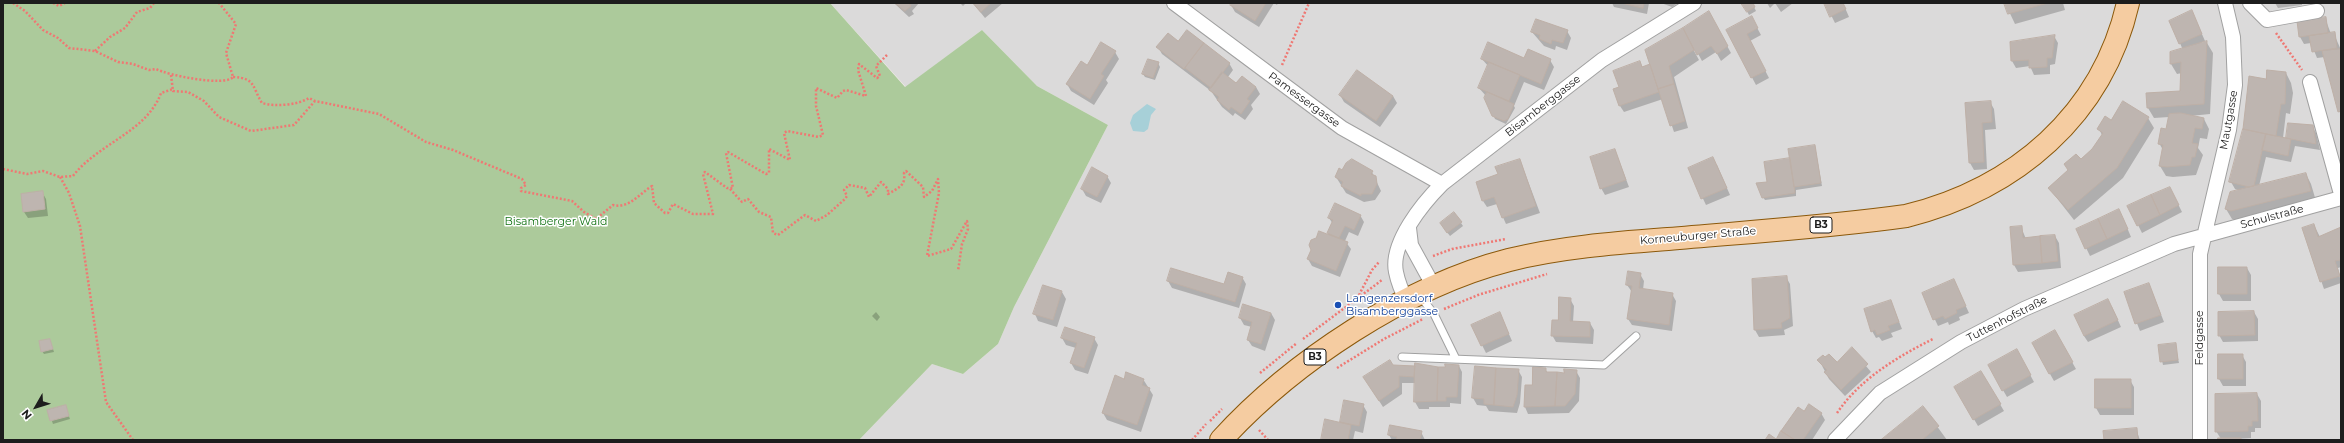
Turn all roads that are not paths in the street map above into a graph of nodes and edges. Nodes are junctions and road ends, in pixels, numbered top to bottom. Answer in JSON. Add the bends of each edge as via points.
{"nodes":[{"id":1,"x":1174,"y":3,"type":"edge"},
{"id":2,"x":1694,"y":3,"type":"edge"},
{"id":3,"x":2128,"y":3,"type":"edge"},
{"id":4,"x":2225,"y":3,"type":"edge"},
{"id":5,"x":2250,"y":3,"type":"edge"},
{"id":6,"x":2317,"y":11,"type":"dead end"},
{"id":7,"x":2310,"y":82,"type":"road end"},
{"id":8,"x":1442,"y":184,"type":"junction"},
{"id":9,"x":2341,"y":194,"type":"edge"},
{"id":10,"x":2341,"y":198,"type":"edge"},
{"id":11,"x":1409,"y":228,"type":"junction"},
{"id":12,"x":2203,"y":236,"type":"junction"},
{"id":13,"x":1420,"y":294,"type":"junction"},
{"id":14,"x":1636,"y":336,"type":"dead end"},
{"id":15,"x":1402,"y":357,"type":"dead end"},
{"id":16,"x":1456,"y":359,"type":"junction"},
{"id":17,"x":1226,"y":439,"type":"edge"},
{"id":18,"x":1835,"y":440,"type":"edge"},
{"id":19,"x":2200,"y":440,"type":"edge"}],
"edges":[{"from":1,"to":8,"type":"street","name":"Pamessergasse","via":[[1342,128]]},
{"from":2,"to":8,"type":"street","name":"Bisamberggasse","via":[[1602,60]]},
{"from":3,"to":13,"type":"main road","name":"Korneuburger Straße","number":"B3","via":[[2106,64],[2068,122],[2013,171],[1959,200],[1900,217],[1638,241],[1553,252],[1485,267]]},
{"from":4,"to":12,"type":"street","name":"Mautgasse","via":[[2233,44],[2235,85],[2233,106]]},
{"from":5,"to":6,"type":"street","via":[[2267,20]]},
{"from":7,"to":9,"type":"street"},
{"from":8,"to":11,"type":"street","name":"Bisamberggasse","via":[[1426,200]]},
{"from":10,"to":12,"type":"street","name":"Schulstraße"},
{"from":11,"to":13,"type":"street","via":[[1411,245],[1418,261]]},
{"from":11,"to":13,"type":"street","name":"Bisamberggasse","via":[[1402,238],[1395,262],[1396,272]]},
{"from":12,"to":18,"type":"street","name":"Tuttenhofstraße","via":[[2152,253],[2038,303],[1961,342],[1880,393]]},
{"from":12,"to":19,"type":"street","name":"Feldgasse","via":[[2200,254]]},
{"from":13,"to":16,"type":"lane","via":[[1434,314]]},
{"from":13,"to":17,"type":"main road","name":"Korneuburger Straße","number":"B3","via":[[1355,331],[1299,368]]},
{"from":14,"to":16,"type":"lane","via":[[1604,365]]},
{"from":15,"to":16,"type":"lane"}]}
